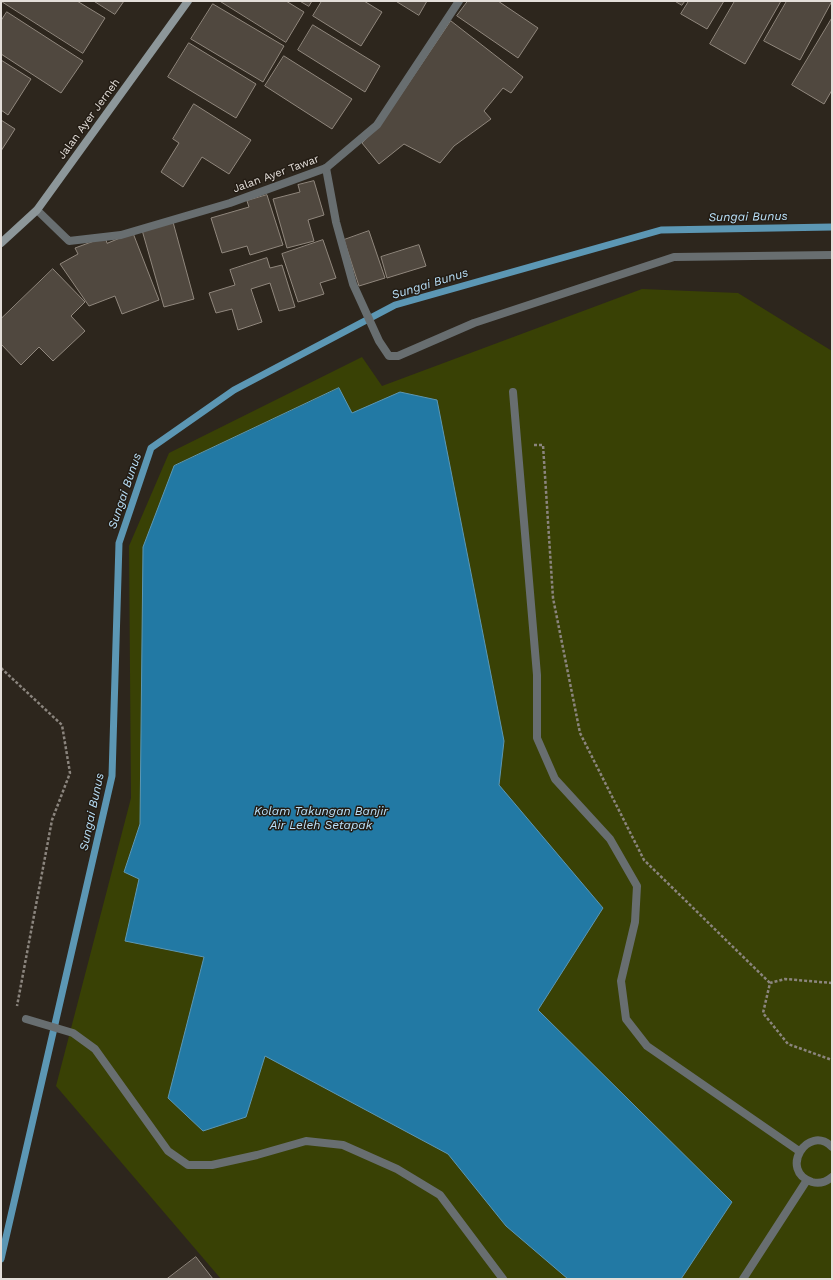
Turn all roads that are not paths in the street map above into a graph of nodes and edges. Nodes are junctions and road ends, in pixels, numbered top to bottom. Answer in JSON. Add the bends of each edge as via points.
{"nodes":[{"id":1,"x":188,"y":1,"type":"edge"},
{"id":2,"x":459,"y":1,"type":"edge"},
{"id":3,"x":326,"y":168,"type":"junction"},
{"id":4,"x":37,"y":210,"type":"junction"},
{"id":5,"x":1,"y":243,"type":"edge"},
{"id":6,"x":832,"y":255,"type":"edge"},
{"id":7,"x":513,"y":392,"type":"dead end"},
{"id":8,"x":26,"y":1019,"type":"road end"},
{"id":9,"x":832,"y":1147,"type":"edge"},
{"id":10,"x":799,"y":1151,"type":"junction"},
{"id":11,"x":832,"y":1177,"type":"edge"},
{"id":12,"x":807,"y":1180,"type":"junction"},
{"id":13,"x":503,"y":1279,"type":"edge"},
{"id":14,"x":743,"y":1279,"type":"edge"}],
"edges":[{"from":1,"to":4,"type":"main road","name":"Jalan Ayer Jerneh"},
{"from":2,"to":3,"type":"street","name":"Jalan Ayer Tawar","via":[[377,125]]},
{"from":3,"to":4,"type":"street","name":"Jalan Ayer Tawar","via":[[230,203],[121,235],[70,241]]},
{"from":3,"to":6,"type":"street","via":[[336,222],[353,284],[379,341],[389,356],[398,356],[474,323],[674,257]]},
{"from":4,"to":5,"type":"main road","name":"Jalan Ayer Jerneh"},
{"from":7,"to":10,"type":"street","via":[[537,675],[537,738],[555,779],[610,839],[637,886],[635,922],[621,982],[626,1019],[647,1046]]},
{"from":8,"to":13,"type":"street","via":[[73,1033],[95,1049],[168,1151],[188,1165],[212,1166],[306,1141],[343,1145],[397,1169],[440,1195]]},
{"from":9,"to":10,"type":"street","via":[[818,1141],[807,1143]]},
{"from":10,"to":12,"type":"street","via":[[796,1162],[799,1172]]},
{"from":11,"to":12,"type":"street","via":[[817,1183]]},
{"from":12,"to":14,"type":"street"}]}
